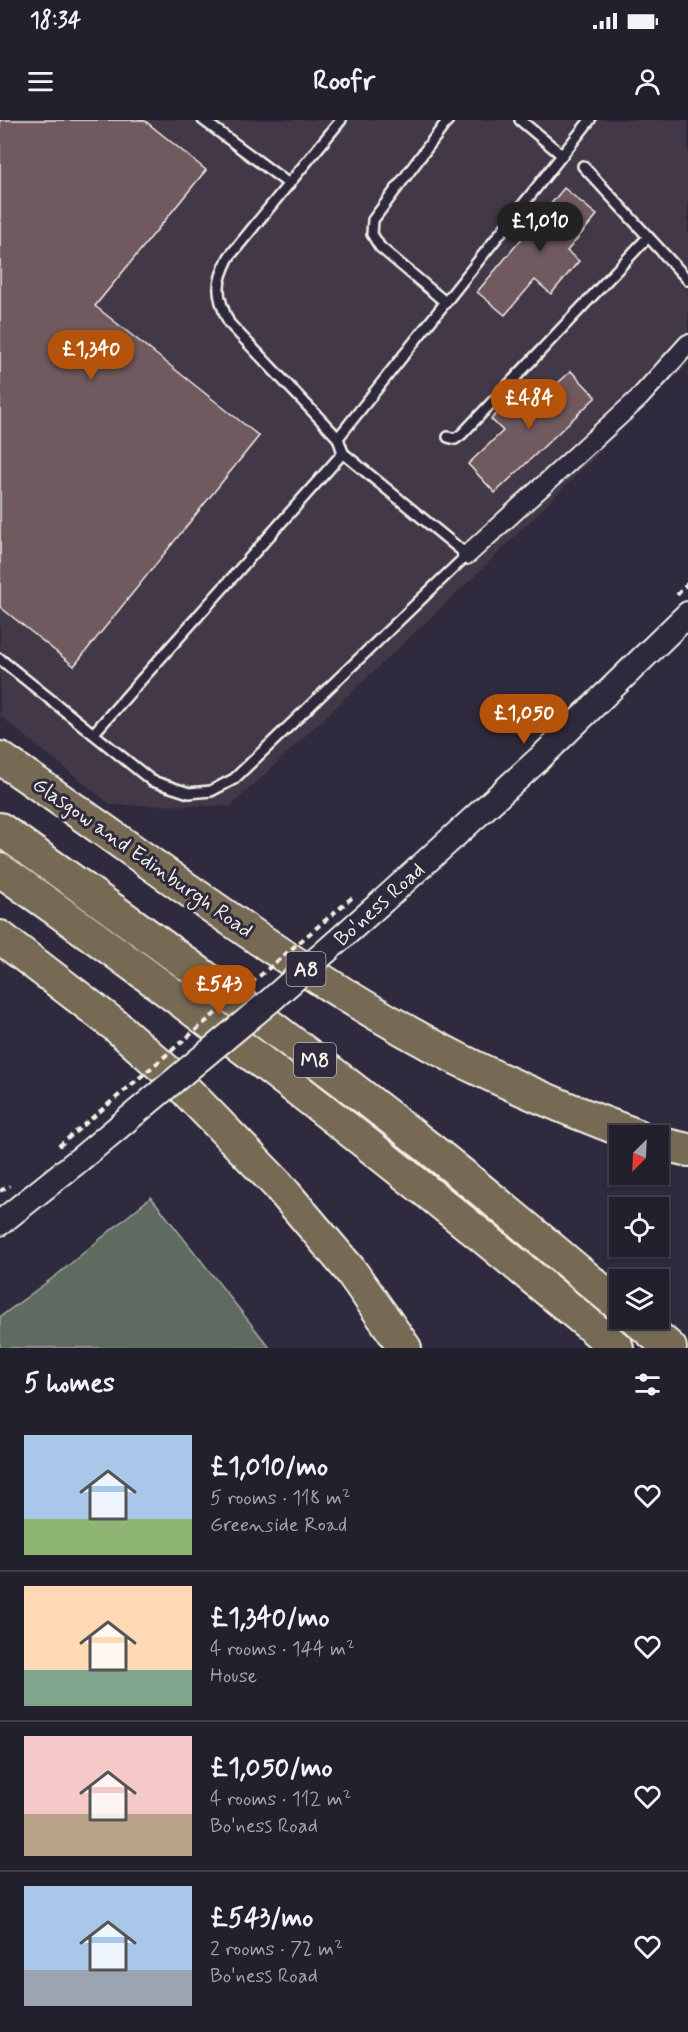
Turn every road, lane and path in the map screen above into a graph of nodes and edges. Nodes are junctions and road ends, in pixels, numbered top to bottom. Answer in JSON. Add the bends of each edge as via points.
{"nodes":[{"id":1,"x":203,"y":120,"type":"edge"},
{"id":2,"x":341,"y":120,"type":"edge"},
{"id":3,"x":448,"y":120,"type":"edge"},
{"id":4,"x":520,"y":120,"type":"edge"},
{"id":5,"x":590,"y":120,"type":"edge"},
{"id":6,"x":562,"y":155,"type":"junction"},
{"id":7,"x":583,"y":166,"type":"dead end"},
{"id":8,"x":289,"y":184,"type":"junction"},
{"id":9,"x":648,"y":237,"type":"junction"},
{"id":10,"x":688,"y":280,"type":"edge"},
{"id":11,"x":446,"y":302,"type":"junction"},
{"id":12,"x":688,"y":344,"type":"edge"},
{"id":13,"x":448,"y":437,"type":"dead end"},
{"id":14,"x":338,"y":438,"type":"junction"},
{"id":15,"x":343,"y":453,"type":"junction"},
{"id":16,"x":467,"y":555,"type":"junction"},
{"id":17,"x":688,"y":614,"type":"edge"},
{"id":18,"x":0,"y":659,"type":"edge"},
{"id":19,"x":93,"y":734,"type":"junction"},
{"id":20,"x":0,"y":758,"type":"edge"},
{"id":21,"x":0,"y":829,"type":"edge"},
{"id":22,"x":0,"y":870,"type":"edge"},
{"id":23,"x":356,"y":894,"type":"dead end"},
{"id":24,"x":0,"y":937,"type":"edge"},
{"id":25,"x":609,"y":1125,"type":"edge"},
{"id":26,"x":59,"y":1146,"type":"dead end"},
{"id":27,"x":669,"y":1146,"type":"edge"},
{"id":28,"x":688,"y":1150,"type":"edge"},
{"id":29,"x":0,"y":1223,"type":"edge"},
{"id":30,"x":609,"y":1297,"type":"edge"},
{"id":31,"x":648,"y":1329,"type":"edge"},
{"id":32,"x":405,"y":1348,"type":"edge"},
{"id":33,"x":617,"y":1348,"type":"edge"},
{"id":34,"x":670,"y":1348,"type":"edge"}],
"edges":[{"from":1,"to":8,"type":"lane"},
{"from":2,"to":8,"type":"lane"},
{"from":3,"to":11,"type":"lane","via":[[373,220],[372,234],[380,247]]},
{"from":4,"to":6,"type":"lane"},
{"from":5,"to":6,"type":"lane"},
{"from":6,"to":11,"type":"lane"},
{"from":7,"to":9,"type":"lane"},
{"from":8,"to":14,"type":"lane","via":[[229,257],[220,274],[221,306],[229,323]]},
{"from":9,"to":10,"type":"lane"},
{"from":9,"to":13,"type":"lane","via":[[462,434],[455,439]]},
{"from":11,"to":14,"type":"lane"},
{"from":12,"to":16,"type":"street","via":[[639,398]]},
{"from":14,"to":15,"type":"lane"},
{"from":15,"to":16,"type":"lane"},
{"from":15,"to":19,"type":"lane"},
{"from":16,"to":19,"type":"lane","via":[[234,779],[211,791],[189,793],[152,781]]},
{"from":17,"to":29,"type":"main road","name":"Bo'ness Road","bridge":true,"via":[[539,759],[384,900],[271,1000]]},
{"from":18,"to":19,"type":"lane"},
{"from":20,"to":25,"type":"highway","name":"Glasgow and Edinburgh Road","number":"A8","via":[[245,928],[386,1018],[521,1089]]},
{"from":21,"to":30,"type":"highway","number":"M8","via":[[334,1074]]},
{"from":22,"to":33,"type":"highway","number":"M8","via":[[311,1100],[453,1211]]},
{"from":23,"to":26,"type":"path","bridge":true},
{"from":24,"to":32,"type":"highway","via":[[116,1026],[168,1072],[277,1184],[350,1270]]},
{"from":27,"to":28,"type":"highway"},
{"from":31,"to":34,"type":"highway"}]}
